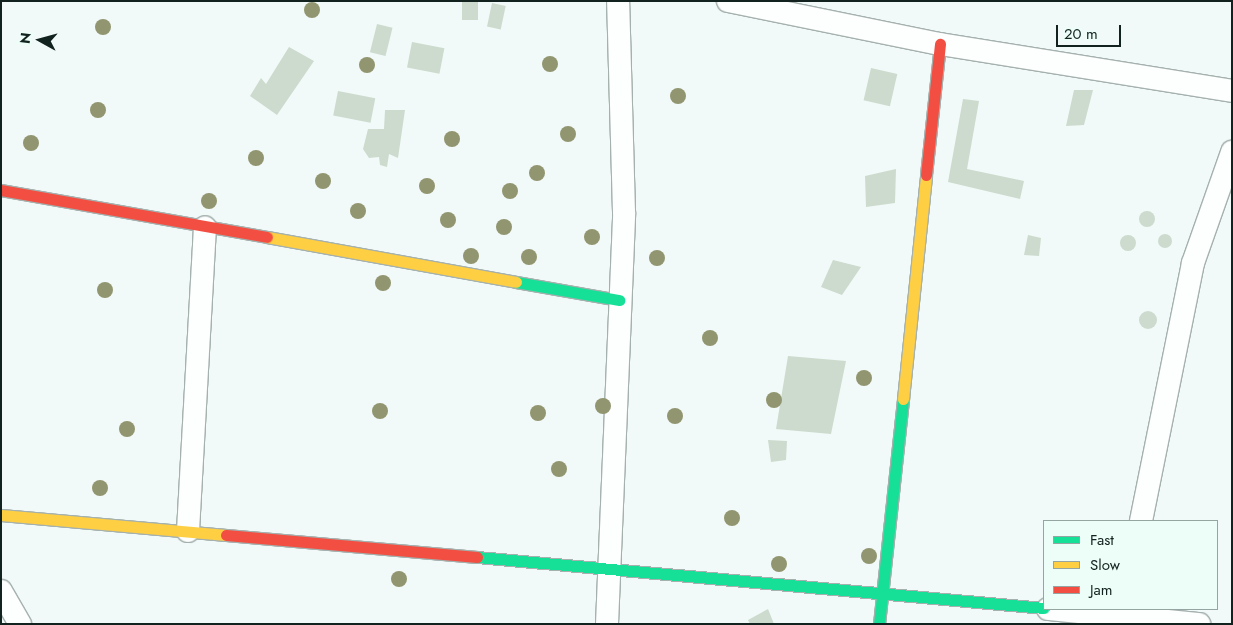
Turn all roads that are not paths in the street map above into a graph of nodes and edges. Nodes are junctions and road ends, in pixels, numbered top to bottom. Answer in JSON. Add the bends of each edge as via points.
{"nodes":[{"id":1,"x":618,"y":1,"type":"edge"},
{"id":2,"x":728,"y":1,"type":"edge"},
{"id":3,"x":940,"y":44,"type":"junction"},
{"id":4,"x":1232,"y":90,"type":"edge"},
{"id":5,"x":1232,"y":152,"type":"edge"},
{"id":6,"x":1,"y":190,"type":"edge"},
{"id":7,"x":205,"y":227,"type":"junction"},
{"id":8,"x":618,"y":300,"type":"junction"},
{"id":9,"x":1,"y":516,"type":"edge"},
{"id":10,"x":1141,"y":520,"type":"edge"},
{"id":11,"x":188,"y":531,"type":"junction"},
{"id":12,"x":608,"y":569,"type":"junction"},
{"id":13,"x":1,"y":591,"type":"edge"},
{"id":14,"x":882,"y":593,"type":"junction"},
{"id":15,"x":1043,"y":608,"type":"edge"},
{"id":16,"x":1059,"y":610,"type":"edge"},
{"id":17,"x":1122,"y":616,"type":"edge"},
{"id":18,"x":20,"y":624,"type":"edge"},
{"id":19,"x":607,"y":624,"type":"edge"},
{"id":20,"x":879,"y":624,"type":"edge"},
{"id":21,"x":1199,"y":624,"type":"edge"}],
"edges":[{"from":1,"to":8,"type":"street","via":[[624,212]]},
{"from":2,"to":3,"type":"street"},
{"from":3,"to":4,"type":"street"},
{"from":3,"to":14,"type":"street"},
{"from":5,"to":10,"type":"street","via":[[1193,263]]},
{"from":6,"to":7,"type":"street"},
{"from":7,"to":8,"type":"street"},
{"from":7,"to":11,"type":"street"},
{"from":8,"to":12,"type":"street"},
{"from":9,"to":11,"type":"street"},
{"from":11,"to":12,"type":"street"},
{"from":12,"to":14,"type":"street"},
{"from":12,"to":19,"type":"street"},
{"from":13,"to":18,"type":"street"},
{"from":14,"to":15,"type":"street"},
{"from":14,"to":20,"type":"street"},
{"from":16,"to":17,"type":"street"},
{"from":17,"to":21,"type":"street"}]}
